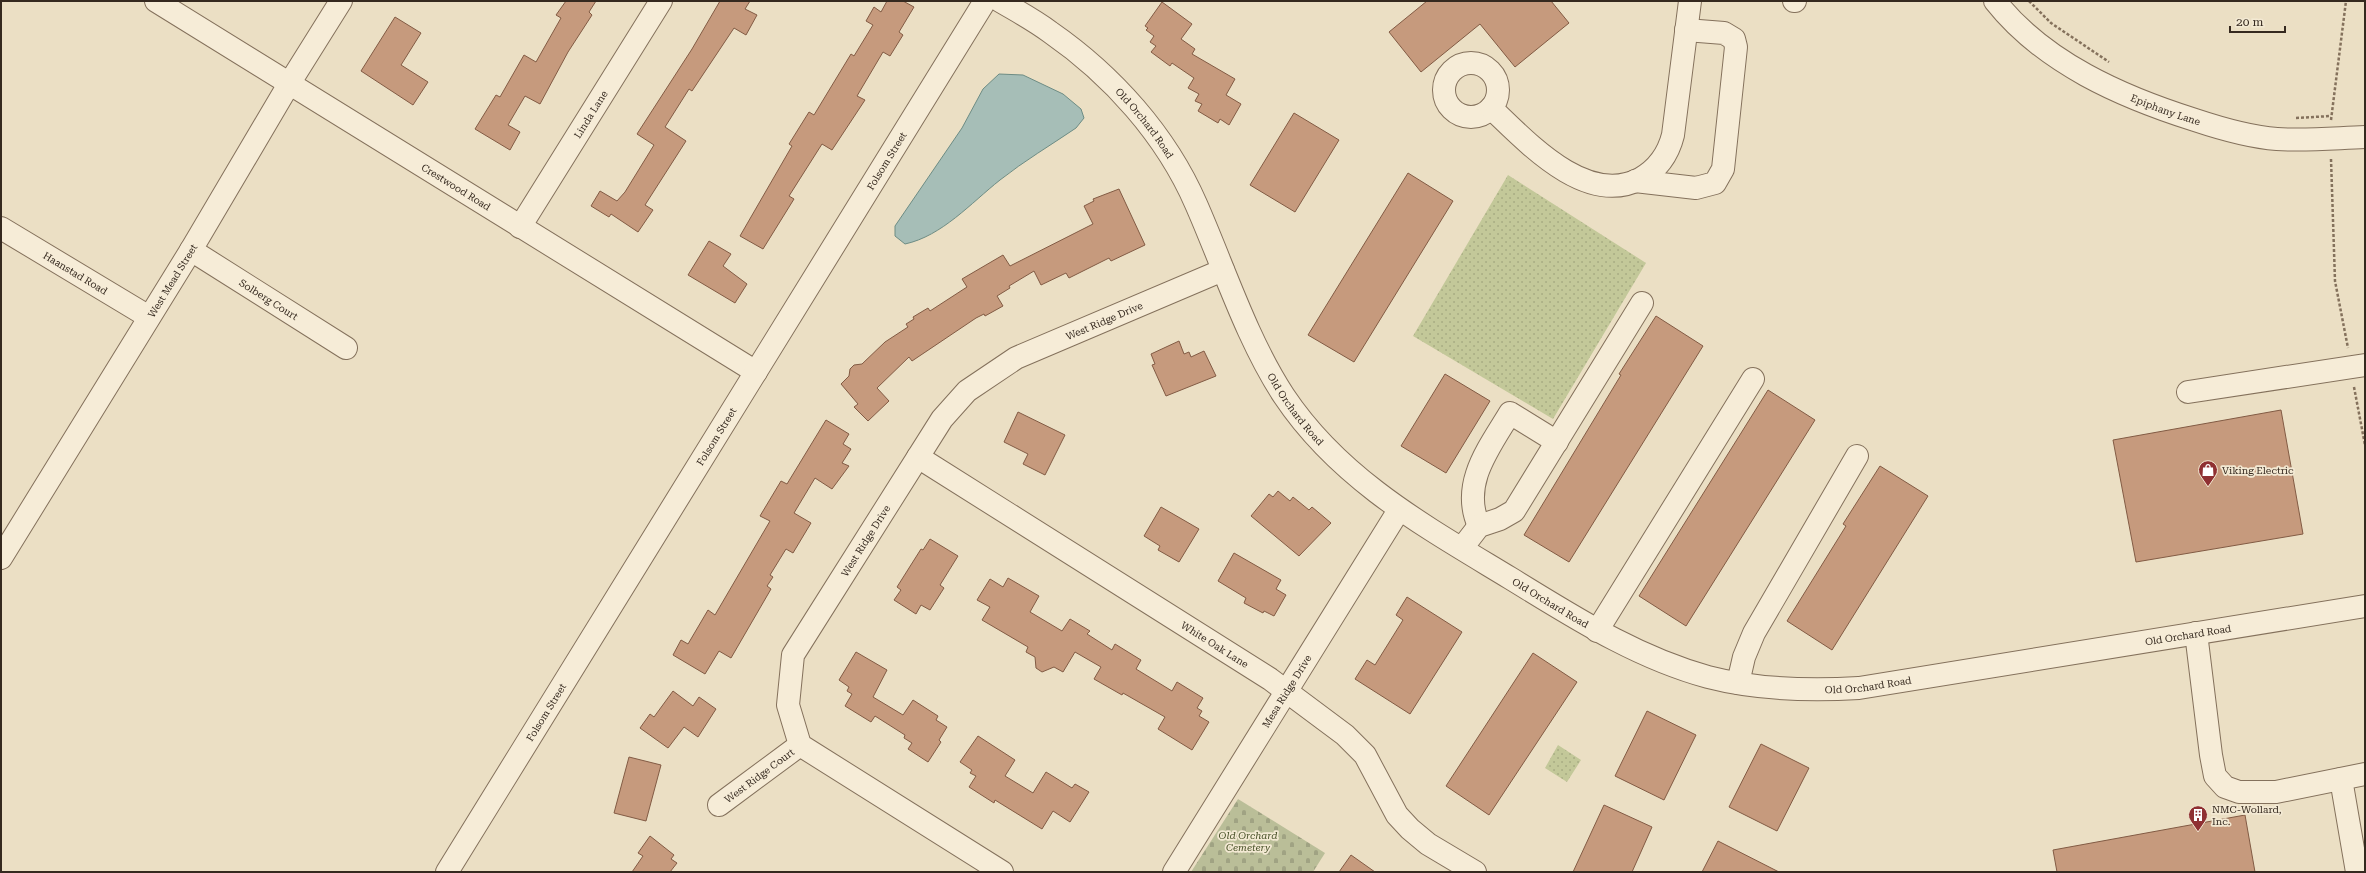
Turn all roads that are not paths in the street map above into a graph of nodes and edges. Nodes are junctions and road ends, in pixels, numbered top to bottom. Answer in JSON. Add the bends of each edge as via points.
{"nodes":[{"id":1,"x":156,"y":1,"type":"edge"},
{"id":2,"x":341,"y":1,"type":"edge"},
{"id":3,"x":661,"y":1,"type":"edge"},
{"id":4,"x":985,"y":1,"type":"edge"},
{"id":5,"x":1000,"y":1,"type":"edge"},
{"id":6,"x":1690,"y":1,"type":"edge"},
{"id":7,"x":1996,"y":1,"type":"edge"},
{"id":8,"x":1686,"y":30,"type":"junction"},
{"id":9,"x":289,"y":84,"type":"junction"},
{"id":10,"x":1492,"y":108,"type":"dead end"},
{"id":11,"x":2365,"y":137,"type":"edge"},
{"id":12,"x":1635,"y":181,"type":"junction"},
{"id":13,"x":520,"y":227,"type":"junction"},
{"id":14,"x":1,"y":228,"type":"edge"},
{"id":15,"x":191,"y":250,"type":"junction"},
{"id":16,"x":1224,"y":270,"type":"junction"},
{"id":17,"x":1642,"y":303,"type":"dead end"},
{"id":18,"x":149,"y":317,"type":"junction"},
{"id":19,"x":346,"y":348,"type":"dead end"},
{"id":20,"x":2358,"y":366,"type":"edge"},
{"id":21,"x":756,"y":372,"type":"junction"},
{"id":22,"x":1753,"y":379,"type":"dead end"},
{"id":23,"x":2188,"y":392,"type":"dead end"},
{"id":24,"x":1557,"y":442,"type":"junction"},
{"id":25,"x":1857,"y":456,"type":"dead end"},
{"id":26,"x":918,"y":457,"type":"junction"},
{"id":27,"x":1399,"y":510,"type":"junction"},
{"id":28,"x":1479,"y":526,"type":"junction"},
{"id":29,"x":1462,"y":548,"type":"junction"},
{"id":30,"x":2,"y":555,"type":"edge"},
{"id":31,"x":2365,"y":606,"type":"edge"},
{"id":32,"x":1597,"y":631,"type":"junction"},
{"id":33,"x":2196,"y":633,"type":"junction"},
{"id":34,"x":1738,"y":683,"type":"junction"},
{"id":35,"x":1287,"y":691,"type":"junction"},
{"id":36,"x":800,"y":745,"type":"junction"},
{"id":37,"x":2365,"y":774,"type":"edge"},
{"id":38,"x":2341,"y":779,"type":"junction"},
{"id":39,"x":719,"y":805,"type":"dead end"},
{"id":40,"x":447,"y":872,"type":"edge"},
{"id":41,"x":1002,"y":872,"type":"edge"},
{"id":42,"x":1174,"y":872,"type":"edge"},
{"id":43,"x":1475,"y":872,"type":"edge"},
{"id":44,"x":2357,"y":872,"type":"edge"}],
"edges":[{"from":1,"to":9,"type":"street","name":"Crestwood Road"},
{"from":2,"to":9,"type":"street","name":"West Mead Street"},
{"from":3,"to":13,"type":"street","name":"Linda Lane"},
{"from":4,"to":21,"type":"street","name":"Folsom Street"},
{"from":5,"to":16,"type":"street","name":"Old Orchard Road","via":[[1048,30],[1077,52],[1111,82],[1138,112],[1169,154],[1191,194]]},
{"from":6,"to":8,"type":"street"},
{"from":7,"to":11,"type":"street","name":"Epiphany Lane","via":[[2004,12],[2076,70],[2121,93],[2169,112],[2232,132],[2277,139]]},
{"from":8,"to":12,"type":"street","via":[[1670,148],[1653,170]]},
{"from":8,"to":12,"type":"street","via":[[1724,33],[1734,40],[1736,47],[1723,169],[1715,183],[1696,188]]},
{"from":9,"to":13,"type":"street","name":"Crestwood Road"},
{"from":9,"to":15,"type":"street","name":"West Mead Street"},
{"from":10,"to":12,"type":"street","via":[[1545,158],[1591,184],[1618,187]]},
{"from":13,"to":21,"type":"street","name":"Crestwood Road"},
{"from":14,"to":18,"type":"street","name":"Haanstad Road"},
{"from":15,"to":18,"type":"street","name":"West Mead Street"},
{"from":15,"to":19,"type":"street","name":"Solberg Court"},
{"from":16,"to":26,"type":"street","name":"West Ridge Drive","via":[[1016,358],[993,371],[967,390],[942,419]]},
{"from":16,"to":27,"type":"street","name":"Old Orchard Road","via":[[1264,361],[1284,396],[1313,434],[1357,477]]},
{"from":17,"to":24,"type":"street"},
{"from":18,"to":30,"type":"street","name":"West Mead Street"},
{"from":20,"to":23,"type":"street"},
{"from":21,"to":40,"type":"street","name":"Folsom Street"},
{"from":22,"to":32,"type":"street"},
{"from":24,"to":28,"type":"street","via":[[1514,511]]},
{"from":24,"to":28,"type":"street","via":[[1510,413],[1479,466],[1474,487],[1473,511]]},
{"from":25,"to":34,"type":"street","via":[[1754,633],[1744,656]]},
{"from":26,"to":35,"type":"street","name":"White Oak Lane"},
{"from":26,"to":36,"type":"street","name":"West Ridge Drive","via":[[793,655],[788,705]]},
{"from":27,"to":29,"type":"street","name":"Old Orchard Road"},
{"from":27,"to":35,"type":"street","name":"Mesa Ridge Drive"},
{"from":28,"to":29,"type":"street"},
{"from":29,"to":32,"type":"street","name":"Old Orchard Road"},
{"from":31,"to":33,"type":"street","name":"Old Orchard Road"},
{"from":32,"to":34,"type":"street","name":"Old Orchard Road","via":[[1634,651],[1668,664]]},
{"from":33,"to":34,"type":"street","name":"Old Orchard Road","via":[[1859,688],[1811,690]]},
{"from":33,"to":38,"type":"street","via":[[2211,755],[2215,776],[2225,787],[2240,792],[2276,792]]},
{"from":35,"to":42,"type":"street","name":"Mesa Ridge Drive"},
{"from":35,"to":43,"type":"street","name":"White Oak Lane","via":[[1345,735],[1365,755],[1397,815],[1410,829],[1428,844]]},
{"from":36,"to":39,"type":"street","name":"West Ridge Court"},
{"from":36,"to":41,"type":"street"},
{"from":37,"to":38,"type":"street"},
{"from":38,"to":44,"type":"street"}]}
